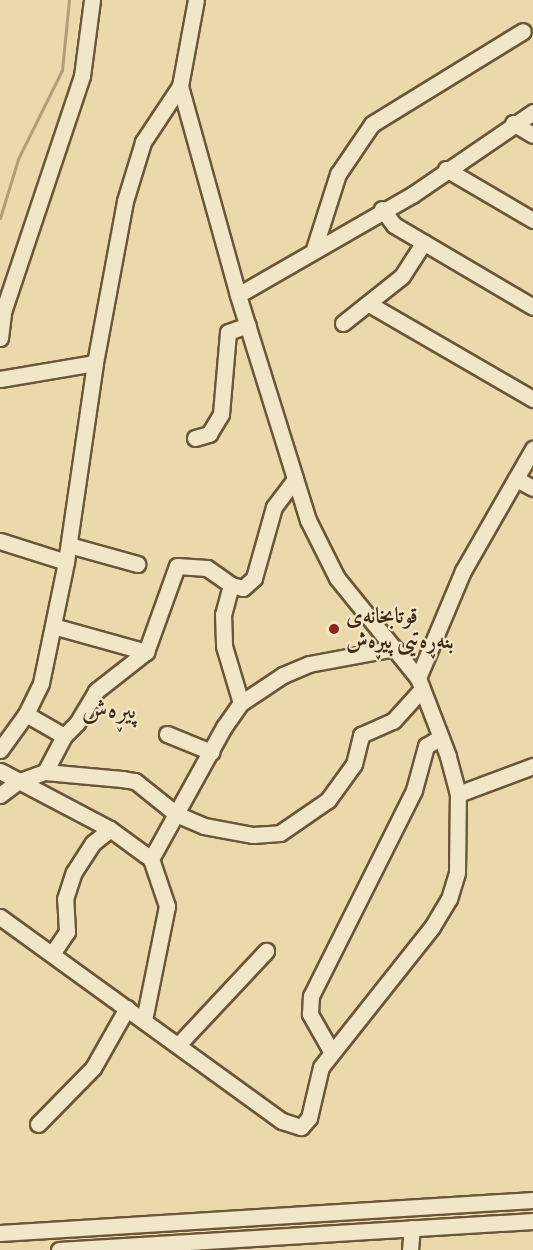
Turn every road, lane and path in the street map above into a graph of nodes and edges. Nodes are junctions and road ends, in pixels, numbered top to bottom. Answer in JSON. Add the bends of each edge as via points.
{"nodes":[{"id":1,"x":92,"y":0,"type":"edge"},
{"id":2,"x":195,"y":0,"type":"edge"},
{"id":3,"x":523,"y":31,"type":"dead end"},
{"id":4,"x":180,"y":86,"type":"junction"},
{"id":5,"x":533,"y":112,"type":"edge"},
{"id":6,"x":513,"y":123,"type":"junction"},
{"id":7,"x":533,"y":135,"type":"edge"},
{"id":8,"x":446,"y":169,"type":"junction"},
{"id":9,"x":382,"y":209,"type":"junction"},
{"id":10,"x":533,"y":220,"type":"edge"},
{"id":11,"x":424,"y":243,"type":"junction"},
{"id":12,"x":314,"y":249,"type":"junction"},
{"id":13,"x":238,"y":295,"type":"junction"},
{"id":14,"x":369,"y":304,"type":"junction"},
{"id":15,"x":533,"y":307,"type":"edge"},
{"id":16,"x":343,"y":323,"type":"dead end"},
{"id":17,"x":248,"y":325,"type":"junction"},
{"id":18,"x":0,"y":338,"type":"edge"},
{"id":19,"x":95,"y":363,"type":"junction"},
{"id":20,"x":0,"y":379,"type":"edge"},
{"id":21,"x":533,"y":399,"type":"edge"},
{"id":22,"x":195,"y":438,"type":"dead end"},
{"id":23,"x":533,"y":449,"type":"edge"},
{"id":24,"x":295,"y":479,"type":"junction"},
{"id":25,"x":516,"y":479,"type":"junction"},
{"id":26,"x":533,"y":488,"type":"edge"},
{"id":27,"x":2,"y":544,"type":"edge"},
{"id":28,"x":69,"y":545,"type":"junction"},
{"id":29,"x":66,"y":562,"type":"junction"},
{"id":30,"x":137,"y":564,"type":"dead end"},
{"id":31,"x":231,"y":585,"type":"junction"},
{"id":32,"x":53,"y":626,"type":"junction"},
{"id":33,"x":395,"y":648,"type":"junction"},
{"id":34,"x":146,"y":652,"type":"junction"},
{"id":35,"x":420,"y":683,"type":"junction"},
{"id":36,"x":241,"y":703,"type":"junction"},
{"id":37,"x":26,"y":714,"type":"junction"},
{"id":38,"x":167,"y":734,"type":"dead end"},
{"id":39,"x":64,"y":736,"type":"junction"},
{"id":40,"x":441,"y":737,"type":"junction"},
{"id":41,"x":0,"y":750,"type":"edge"},
{"id":42,"x":211,"y":752,"type":"junction"},
{"id":43,"x":533,"y":766,"type":"edge"},
{"id":44,"x":0,"y":771,"type":"edge"},
{"id":45,"x":45,"y":772,"type":"junction"},
{"id":46,"x":17,"y":782,"type":"junction"},
{"id":47,"x":458,"y":794,"type":"junction"},
{"id":48,"x":0,"y":795,"type":"edge"},
{"id":49,"x":176,"y":814,"type":"junction"},
{"id":50,"x":110,"y":829,"type":"junction"},
{"id":51,"x":151,"y":859,"type":"junction"},
{"id":52,"x":0,"y":917,"type":"edge"},
{"id":53,"x":266,"y":951,"type":"dead end"},
{"id":54,"x":52,"y":954,"type":"junction"},
{"id":55,"x":127,"y":1008,"type":"junction"},
{"id":56,"x":144,"y":1020,"type":"junction"},
{"id":57,"x":178,"y":1045,"type":"junction"},
{"id":58,"x":331,"y":1051,"type":"junction"},
{"id":59,"x":38,"y":1124,"type":"dead end"},
{"id":60,"x":533,"y":1200,"type":"edge"},
{"id":61,"x":533,"y":1221,"type":"edge"},
{"id":62,"x":412,"y":1228,"type":"junction"},
{"id":63,"x":0,"y":1233,"type":"edge"},
{"id":64,"x":59,"y":1250,"type":"edge"},
{"id":65,"x":410,"y":1250,"type":"edge"}],
"edges":[{"from":1,"to":18,"type":"street","via":[[82,76],[3,312]]},
{"from":2,"to":4,"type":"street"},
{"from":3,"to":12,"type":"street","via":[[372,124],[339,174]]},
{"from":4,"to":13,"type":"street"},
{"from":4,"to":19,"type":"street","via":[[158,115],[133,169]]},
{"from":5,"to":6,"type":"street"},
{"from":6,"to":7,"type":"street"},
{"from":6,"to":8,"type":"street"},
{"from":8,"to":9,"type":"street","via":[[412,195]]},
{"from":8,"to":10,"type":"street"},
{"from":9,"to":11,"type":"street","via":[[394,225]]},
{"from":9,"to":12,"type":"street"},
{"from":11,"to":14,"type":"street","via":[[402,276]]},
{"from":11,"to":15,"type":"street"},
{"from":12,"to":13,"type":"street"},
{"from":13,"to":17,"type":"street"},
{"from":14,"to":16,"type":"street"},
{"from":14,"to":21,"type":"street"},
{"from":17,"to":22,"type":"street","via":[[228,332],[220,414],[209,434]]},
{"from":17,"to":24,"type":"street"},
{"from":19,"to":20,"type":"street"},
{"from":19,"to":28,"type":"street"},
{"from":23,"to":25,"type":"street"},
{"from":24,"to":31,"type":"street","via":[[274,507],[254,578],[243,588]]},
{"from":24,"to":33,"type":"street","via":[[308,520],[337,578]]},
{"from":25,"to":26,"type":"street"},
{"from":25,"to":35,"type":"street","via":[[463,571]]},
{"from":27,"to":29,"type":"street"},
{"from":28,"to":29,"type":"street"},
{"from":28,"to":30,"type":"street"},
{"from":29,"to":32,"type":"street"},
{"from":31,"to":34,"type":"street","via":[[207,568],[177,566]]},
{"from":31,"to":36,"type":"street","via":[[223,614],[224,646]]},
{"from":32,"to":34,"type":"street"},
{"from":32,"to":37,"type":"street","via":[[41,683]]},
{"from":33,"to":35,"type":"street"},
{"from":33,"to":36,"type":"street","via":[[309,664],[283,675]]},
{"from":34,"to":39,"type":"street","via":[[96,691],[78,723]]},
{"from":35,"to":40,"type":"street"},
{"from":35,"to":49,"type":"street","via":[[393,721],[362,735],[354,764],[328,800],[280,833],[221,830]]},
{"from":36,"to":42,"type":"street"},
{"from":37,"to":39,"type":"street"},
{"from":37,"to":41,"type":"street"},
{"from":38,"to":42,"type":"street"},
{"from":39,"to":45,"type":"street"},
{"from":40,"to":47,"type":"street"},
{"from":40,"to":58,"type":"street","via":[[426,746],[414,789],[311,996],[310,1014]]},
{"from":42,"to":49,"type":"street"},
{"from":43,"to":47,"type":"street"},
{"from":44,"to":46,"type":"street"},
{"from":45,"to":46,"type":"street"},
{"from":45,"to":49,"type":"street","via":[[135,781]]},
{"from":46,"to":48,"type":"street"},
{"from":46,"to":50,"type":"street","via":[[49,794]]},
{"from":47,"to":58,"type":"street","via":[[459,858],[448,899],[420,942]]},
{"from":49,"to":51,"type":"street"},
{"from":50,"to":51,"type":"street"},
{"from":50,"to":54,"type":"street","via":[[93,843],[74,872],[65,899],[67,932]]},
{"from":51,"to":56,"type":"street","via":[[167,906]]},
{"from":52,"to":54,"type":"street"},
{"from":53,"to":57,"type":"street"},
{"from":54,"to":55,"type":"street"},
{"from":55,"to":56,"type":"street"},
{"from":55,"to":59,"type":"street","via":[[93,1068]]},
{"from":56,"to":57,"type":"street"},
{"from":57,"to":58,"type":"street","via":[[295,1128],[309,1118],[317,1077]]},
{"from":60,"to":63,"type":"street"},
{"from":61,"to":62,"type":"street"},
{"from":62,"to":64,"type":"street"},
{"from":62,"to":65,"type":"street"}]}
